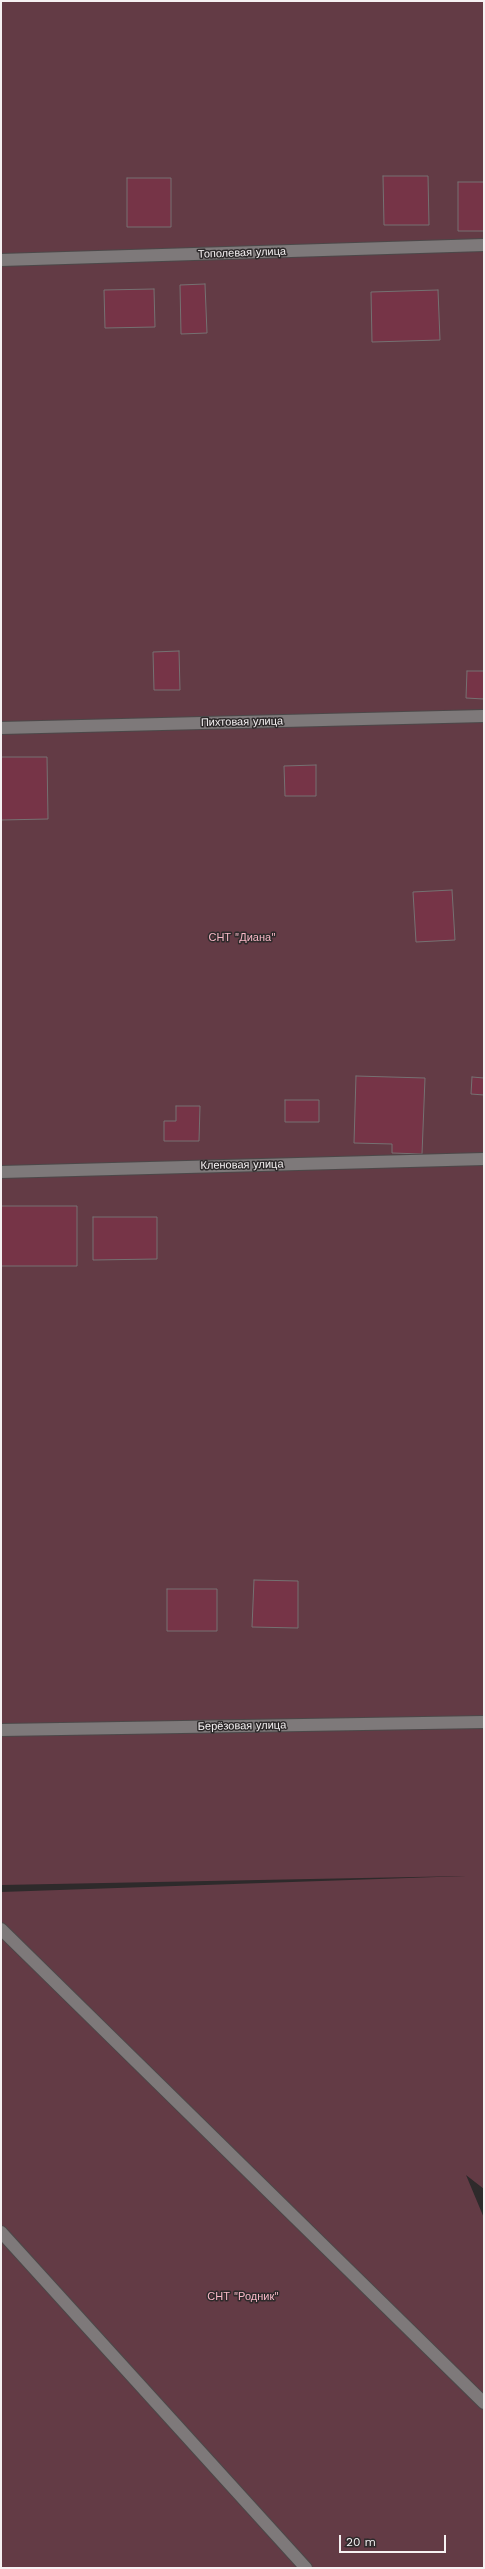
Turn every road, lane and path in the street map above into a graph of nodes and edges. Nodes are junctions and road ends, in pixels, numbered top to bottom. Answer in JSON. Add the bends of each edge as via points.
{"nodes":[{"id":1,"x":484,"y":245,"type":"edge"},
{"id":2,"x":1,"y":260,"type":"edge"},
{"id":3,"x":484,"y":716,"type":"edge"},
{"id":4,"x":1,"y":728,"type":"edge"},
{"id":5,"x":484,"y":1159,"type":"edge"},
{"id":6,"x":1,"y":1172,"type":"edge"},
{"id":7,"x":484,"y":1722,"type":"edge"},
{"id":8,"x":1,"y":1730,"type":"edge"},
{"id":9,"x":1,"y":1929,"type":"edge"},
{"id":10,"x":1,"y":2232,"type":"edge"},
{"id":11,"x":484,"y":2403,"type":"edge"},
{"id":12,"x":306,"y":2568,"type":"edge"}],
"edges":[{"from":1,"to":2,"type":"street","name":"Тополевая улица"},
{"from":3,"to":4,"type":"street","name":"Пихтовая улица"},
{"from":5,"to":6,"type":"street","name":"Кленовая улица"},
{"from":7,"to":8,"type":"street","name":"Берёзовая улица"},
{"from":9,"to":11,"type":"street"},
{"from":10,"to":12,"type":"street"}]}
